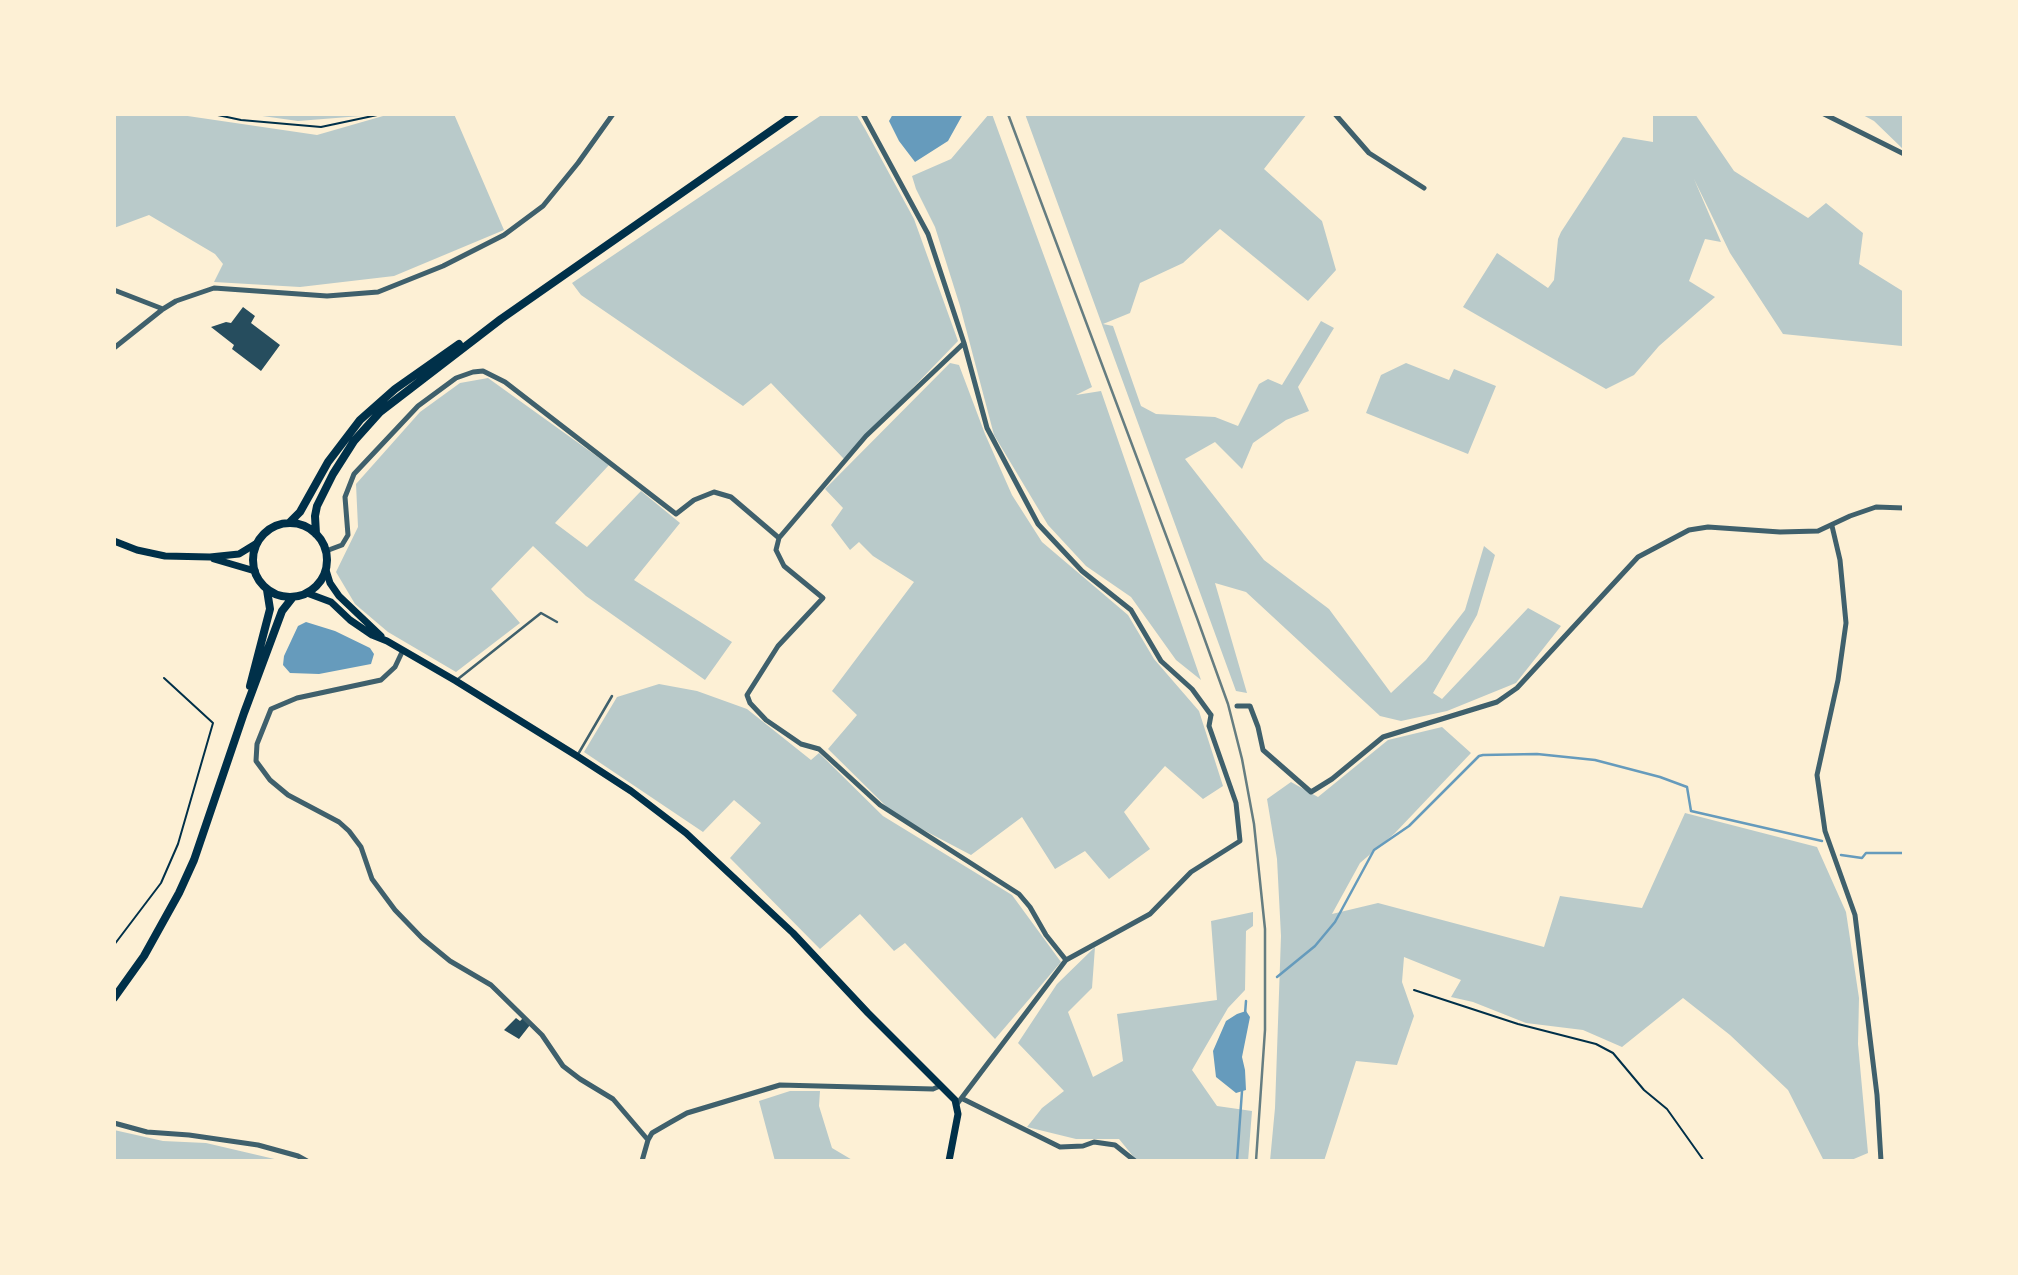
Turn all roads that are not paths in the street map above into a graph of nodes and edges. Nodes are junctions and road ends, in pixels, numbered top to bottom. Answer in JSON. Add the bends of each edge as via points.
{"nodes":[{"id":1,"x":613,"y":114,"type":"edge"},
{"id":2,"x":795,"y":114,"type":"edge"},
{"id":3,"x":863,"y":114,"type":"edge"},
{"id":4,"x":1335,"y":114,"type":"edge"},
{"id":5,"x":1824,"y":114,"type":"edge"},
{"id":6,"x":1904,"y":155,"type":"edge"},
{"id":7,"x":1424,"y":188,"type":"dead end"},
{"id":8,"x":114,"y":290,"type":"edge"},
{"id":9,"x":163,"y":309,"type":"junction"},
{"id":10,"x":501,"y":319,"type":"junction"},
{"id":11,"x":964,"y":344,"type":"junction"},
{"id":12,"x":114,"y":348,"type":"edge"},
{"id":13,"x":1904,"y":508,"type":"edge"},
{"id":14,"x":289,"y":523,"type":"junction"},
{"id":15,"x":1832,"y":526,"type":"junction"},
{"id":16,"x":316,"y":534,"type":"junction"},
{"id":17,"x":779,"y":538,"type":"junction"},
{"id":18,"x":114,"y":541,"type":"edge"},
{"id":19,"x":257,"y":543,"type":"junction"},
{"id":20,"x":326,"y":551,"type":"junction"},
{"id":21,"x":210,"y":557,"type":"junction"},
{"id":22,"x":326,"y":569,"type":"junction"},
{"id":23,"x":255,"y":571,"type":"junction"},
{"id":24,"x":266,"y":588,"type":"junction"},
{"id":25,"x":307,"y":593,"type":"junction"},
{"id":26,"x":293,"y":597,"type":"junction"},
{"id":27,"x":557,"y":622,"type":"dead end"},
{"id":28,"x":387,"y":641,"type":"junction"},
{"id":29,"x":403,"y":650,"type":"junction"},
{"id":30,"x":456,"y":681,"type":"junction"},
{"id":31,"x":612,"y":696,"type":"dead end"},
{"id":32,"x":1237,"y":706,"type":"dead end"},
{"id":33,"x":243,"y":712,"type":"junction"},
{"id":34,"x":1218,"y":713,"type":"dead end"},
{"id":35,"x":1211,"y":715,"type":"junction"},
{"id":36,"x":577,"y":756,"type":"junction"},
{"id":37,"x":1066,"y":960,"type":"junction"},
{"id":38,"x":114,"y":998,"type":"edge"},
{"id":39,"x":940,"y":1086,"type":"junction"},
{"id":40,"x":960,"y":1102,"type":"junction"},
{"id":41,"x":114,"y":1124,"type":"edge"},
{"id":42,"x":648,"y":1140,"type":"junction"},
{"id":43,"x":307,"y":1161,"type":"edge"},
{"id":44,"x":642,"y":1161,"type":"edge"},
{"id":45,"x":948,"y":1161,"type":"edge"},
{"id":46,"x":1135,"y":1161,"type":"edge"},
{"id":47,"x":1881,"y":1161,"type":"edge"}],
"edges":[{"from":1,"to":9,"type":"street","via":[[543,206],[505,235],[443,266],[379,292],[327,296],[215,288]]},
{"from":2,"to":10,"type":"main road"},
{"from":3,"to":11,"type":"street","via":[[928,234]]},
{"from":4,"to":7,"type":"street","via":[[1369,153]]},
{"from":5,"to":6,"type":"street"},
{"from":8,"to":9,"type":"street"},
{"from":9,"to":12,"type":"street"},
{"from":10,"to":14,"type":"main road","via":[[395,388],[373,408],[339,446]]},
{"from":10,"to":16,"type":"main road","via":[[401,394],[367,426],[344,456],[317,506]]},
{"from":11,"to":17,"type":"street","via":[[866,436]]},
{"from":11,"to":35,"type":"street","via":[[987,428],[1038,524],[1082,571],[1131,610],[1160,661]]},
{"from":13,"to":15,"type":"street","via":[[1876,507]]},
{"from":14,"to":16,"type":"main road"},
{"from":14,"to":19,"type":"main road","via":[[276,526]]},
{"from":15,"to":32,"type":"street","via":[[1818,531],[1689,530],[1638,557],[1517,688],[1497,702],[1382,737],[1311,792],[1263,750],[1250,706]]},
{"from":15,"to":47,"type":"street","via":[[1846,623],[1817,775],[1825,831],[1855,915]]},
{"from":16,"to":20,"type":"main road"},
{"from":17,"to":20,"type":"street","via":[[730,496],[714,492],[676,514],[505,382],[492,374],[473,372],[456,378],[418,407],[354,474],[345,497],[348,535],[342,545]]},
{"from":17,"to":37,"type":"street","via":[[776,550],[784,566],[823,598],[778,646],[747,695],[750,703],[801,744],[819,749],[880,805],[1019,894]]},
{"from":18,"to":21,"type":"main road","via":[[165,556]]},
{"from":19,"to":21,"type":"main road","via":[[239,554]]},
{"from":19,"to":23,"type":"main road"},
{"from":20,"to":22,"type":"main road"},
{"from":21,"to":23,"type":"main road"},
{"from":22,"to":25,"type":"main road"},
{"from":22,"to":28,"type":"main road","via":[[339,596]]},
{"from":23,"to":24,"type":"main road"},
{"from":24,"to":26,"type":"main road"},
{"from":24,"to":33,"type":"main road","via":[[270,609]]},
{"from":25,"to":26,"type":"main road"},
{"from":25,"to":28,"type":"main road","via":[[331,602],[360,628]]},
{"from":26,"to":33,"type":"main road","via":[[282,611]]},
{"from":27,"to":30,"type":"lane","via":[[541,613]]},
{"from":28,"to":29,"type":"main road"},
{"from":29,"to":30,"type":"main road"},
{"from":29,"to":42,"type":"street","via":[[395,667],[381,680],[297,698],[271,709],[257,744],[256,761],[288,795],[339,822],[361,847],[369,874],[422,938],[491,985],[542,1035],[563,1066],[613,1099]]},
{"from":30,"to":36,"type":"main road"},
{"from":31,"to":36,"type":"lane"},
{"from":33,"to":38,"type":"main road","via":[[194,860],[144,956]]},
{"from":34,"to":35,"type":"street"},
{"from":35,"to":37,"type":"street","via":[[1209,726],[1236,803],[1240,841],[1191,872],[1150,914]]},
{"from":36,"to":39,"type":"main road","via":[[686,833],[793,933]]},
{"from":37,"to":40,"type":"street"},
{"from":39,"to":40,"type":"main road"},
{"from":39,"to":42,"type":"street","via":[[780,1085],[687,1113]]},
{"from":40,"to":45,"type":"main road"},
{"from":40,"to":46,"type":"street","via":[[1060,1147],[1094,1142],[1115,1145]]},
{"from":41,"to":43,"type":"street","via":[[258,1145]]},
{"from":42,"to":44,"type":"street"}]}
